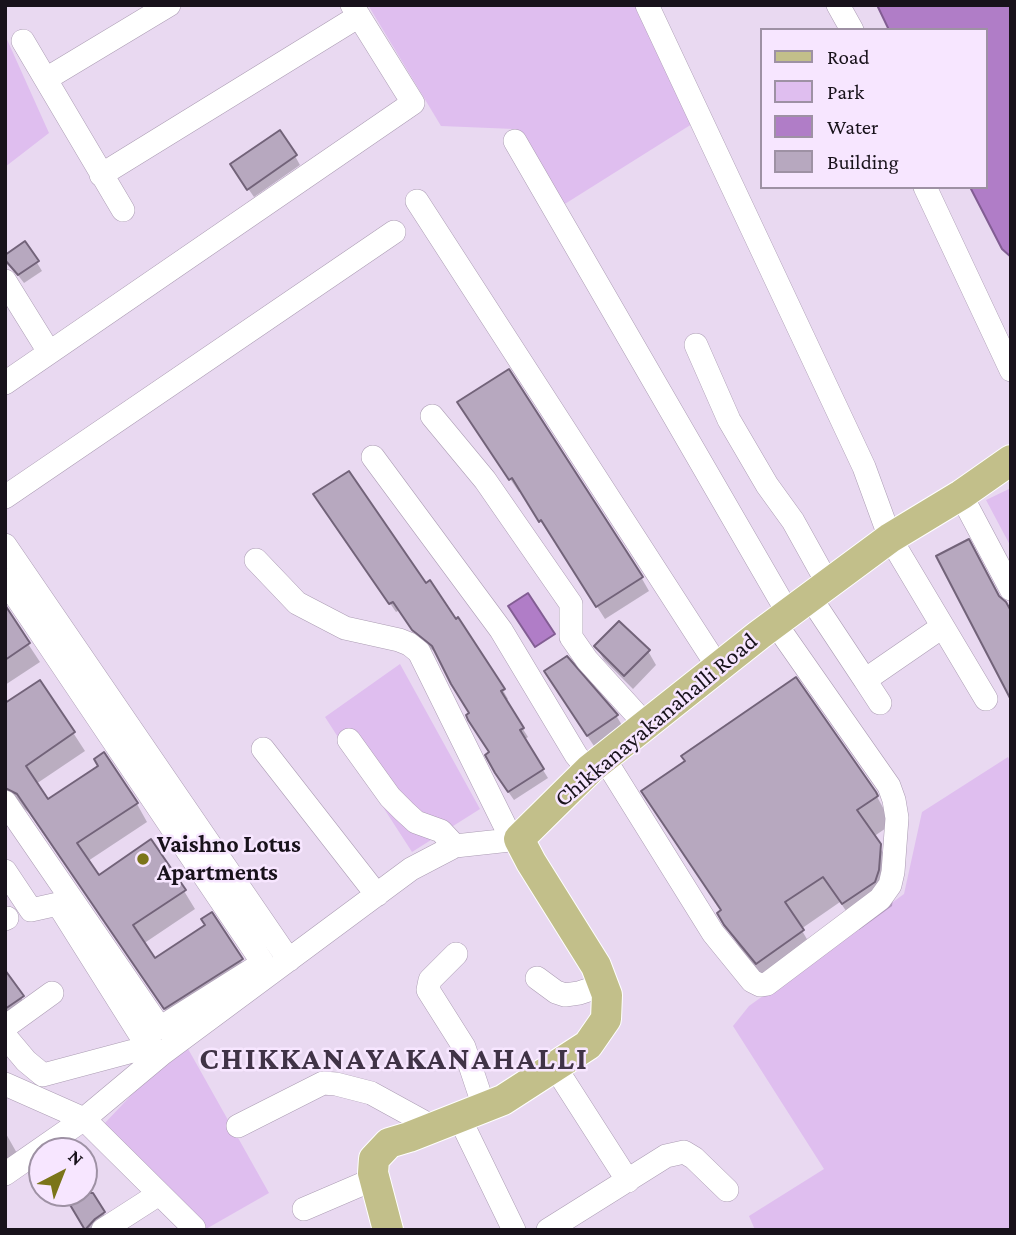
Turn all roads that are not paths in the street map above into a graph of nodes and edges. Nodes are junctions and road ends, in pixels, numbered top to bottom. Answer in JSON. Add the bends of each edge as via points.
{"nodes":[{"id":1,"x":169,"y":5,"type":"edge"},
{"id":2,"x":647,"y":5,"type":"edge"},
{"id":3,"x":838,"y":5,"type":"edge"},
{"id":4,"x":355,"y":10,"type":"edge"},
{"id":5,"x":851,"y":28,"type":"edge"},
{"id":6,"x":23,"y":41,"type":"dead end"},
{"id":7,"x":46,"y":79,"type":"junction"},
{"id":8,"x":515,"y":141,"type":"dead end"},
{"id":9,"x":101,"y":175,"type":"junction"},
{"id":10,"x":926,"y":189,"type":"edge"},
{"id":11,"x":417,"y":201,"type":"dead end"},
{"id":12,"x":123,"y":210,"type":"dead end"},
{"id":13,"x":394,"y":232,"type":"dead end"},
{"id":14,"x":5,"y":281,"type":"edge"},
{"id":15,"x":696,"y":345,"type":"dead end"},
{"id":16,"x":49,"y":352,"type":"junction"},
{"id":17,"x":1011,"y":370,"type":"edge"},
{"id":18,"x":5,"y":383,"type":"edge"},
{"id":19,"x":432,"y":416,"type":"dead end"},
{"id":20,"x":373,"y":457,"type":"dead end"},
{"id":21,"x":1011,"y":460,"type":"edge"},
{"id":22,"x":961,"y":495,"type":"junction"},
{"id":23,"x":5,"y":497,"type":"edge"},
{"id":24,"x":890,"y":538,"type":"junction"},
{"id":25,"x":5,"y":545,"type":"edge"},
{"id":26,"x":256,"y":560,"type":"dead end"},
{"id":27,"x":5,"y":580,"type":"edge"},
{"id":28,"x":1011,"y":589,"type":"edge"},
{"id":29,"x":800,"y":604,"type":"junction"},
{"id":30,"x":942,"y":627,"type":"junction"},
{"id":31,"x":718,"y":667,"type":"junction"},
{"id":32,"x":865,"y":680,"type":"junction"},
{"id":33,"x":986,"y":699,"type":"dead end"},
{"id":34,"x":880,"y":703,"type":"dead end"},
{"id":35,"x":646,"y":725,"type":"junction"},
{"id":36,"x":349,"y":740,"type":"dead end"},
{"id":37,"x":263,"y":749,"type":"dead end"},
{"id":38,"x":596,"y":764,"type":"junction"},
{"id":39,"x":5,"y":802,"type":"edge"},
{"id":40,"x":515,"y":839,"type":"junction"},
{"id":41,"x":455,"y":846,"type":"junction"},
{"id":42,"x":5,"y":871,"type":"edge"},
{"id":43,"x":377,"y":895,"type":"junction"},
{"id":44,"x":456,"y":954,"type":"dead end"},
{"id":45,"x":289,"y":960,"type":"junction"},
{"id":46,"x":537,"y":978,"type":"dead end"},
{"id":47,"x":603,"y":985,"type":"junction"},
{"id":48,"x":52,"y":993,"type":"dead end"},
{"id":49,"x":221,"y":1000,"type":"junction"},
{"id":50,"x":5,"y":1027,"type":"edge"},
{"id":51,"x":5,"y":1036,"type":"edge"},
{"id":52,"x":156,"y":1050,"type":"junction"},
{"id":53,"x":555,"y":1067,"type":"junction"},
{"id":54,"x":5,"y":1084,"type":"edge"},
{"id":55,"x":459,"y":1117,"type":"junction"},
{"id":56,"x":84,"y":1119,"type":"junction"},
{"id":57,"x":238,"y":1126,"type":"dead end"},
{"id":58,"x":5,"y":1174,"type":"edge"},
{"id":59,"x":374,"y":1178,"type":"junction"},
{"id":60,"x":628,"y":1181,"type":"junction"},
{"id":61,"x":727,"y":1190,"type":"dead end"},
{"id":62,"x":159,"y":1194,"type":"junction"},
{"id":63,"x":304,"y":1209,"type":"dead end"},
{"id":64,"x":194,"y":1228,"type":"edge"},
{"id":65,"x":103,"y":1230,"type":"edge"},
{"id":66,"x":388,"y":1230,"type":"edge"},
{"id":67,"x":514,"y":1230,"type":"edge"},
{"id":68,"x":548,"y":1230,"type":"edge"}],
"edges":[{"from":1,"to":7,"type":"street"},
{"from":2,"to":24,"type":"street","via":[[864,467]]},
{"from":3,"to":5,"type":"street"},
{"from":4,"to":9,"type":"street"},
{"from":4,"to":16,"type":"street","via":[[413,103]]},
{"from":6,"to":7,"type":"street"},
{"from":7,"to":9,"type":"street"},
{"from":8,"to":29,"type":"street"},
{"from":9,"to":12,"type":"street"},
{"from":10,"to":17,"type":"street"},
{"from":11,"to":31,"type":"street"},
{"from":13,"to":23,"type":"street"},
{"from":14,"to":16,"type":"street"},
{"from":15,"to":29,"type":"street","via":[[729,420],[793,522]]},
{"from":16,"to":18,"type":"street"},
{"from":19,"to":35,"type":"street","via":[[485,480],[570,604],[570,637]]},
{"from":20,"to":38,"type":"street","via":[[501,630],[556,723]]},
{"from":21,"to":22,"type":"main road","name":"Chikkanayakanahalli Road"},
{"from":22,"to":24,"type":"main road","name":"Chikkanayakanahalli Road"},
{"from":22,"to":28,"type":"street"},
{"from":24,"to":29,"type":"main road","name":"Chikkanayakanahalli Road"},
{"from":24,"to":30,"type":"street"},
{"from":25,"to":45,"type":"street"},
{"from":26,"to":40,"type":"street","via":[[297,603],[345,628],[400,640],[419,652]]},
{"from":27,"to":49,"type":"street","via":[[263,963]]},
{"from":29,"to":31,"type":"main road","name":"Chikkanayakanahalli Road"},
{"from":29,"to":32,"type":"street"},
{"from":29,"to":38,"type":"street","via":[[894,800],[893,872],[880,899],[760,985],[713,933]]},
{"from":30,"to":32,"type":"street"},
{"from":30,"to":33,"type":"street"},
{"from":31,"to":35,"type":"main road","name":"Chikkanayakanahalli Road"},
{"from":32,"to":34,"type":"street"},
{"from":35,"to":38,"type":"main road","name":"Chikkanayakanahalli Road"},
{"from":36,"to":41,"type":"street","via":[[390,797],[416,822],[440,831]]},
{"from":37,"to":43,"type":"street"},
{"from":38,"to":40,"type":"main road","name":"Chikkanayakanahalli Road"},
{"from":39,"to":49,"type":"street","via":[[160,1028]]},
{"from":40,"to":41,"type":"street"},
{"from":40,"to":47,"type":"main road","via":[[596,965]]},
{"from":41,"to":43,"type":"street","via":[[411,869]]},
{"from":42,"to":52,"type":"street","via":[[31,910],[58,904]]},
{"from":43,"to":45,"type":"street"},
{"from":44,"to":55,"type":"street","via":[[430,980],[428,990],[464,1047]]},
{"from":45,"to":49,"type":"street"},
{"from":46,"to":47,"type":"street","via":[[565,995]]},
{"from":47,"to":53,"type":"main road","via":[[606,1018],[600,1030],[588,1045]]},
{"from":48,"to":50,"type":"street"},
{"from":49,"to":52,"type":"street"},
{"from":51,"to":52,"type":"street","via":[[43,1075]]},
{"from":52,"to":56,"type":"street"},
{"from":53,"to":55,"type":"main road","via":[[503,1100]]},
{"from":53,"to":60,"type":"street"},
{"from":54,"to":56,"type":"street"},
{"from":55,"to":57,"type":"street","via":[[323,1083]]},
{"from":55,"to":59,"type":"main road","via":[[389,1143],[374,1159]]},
{"from":55,"to":67,"type":"street"},
{"from":56,"to":58,"type":"street"},
{"from":56,"to":62,"type":"street"},
{"from":59,"to":63,"type":"street"},
{"from":59,"to":66,"type":"main road"},
{"from":60,"to":61,"type":"street","via":[[666,1156],[684,1152]]},
{"from":60,"to":68,"type":"street"},
{"from":62,"to":64,"type":"street"},
{"from":62,"to":65,"type":"street"}]}
